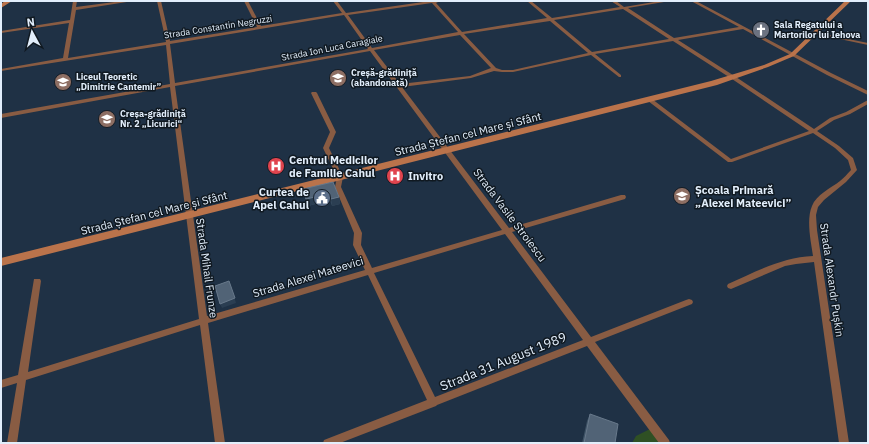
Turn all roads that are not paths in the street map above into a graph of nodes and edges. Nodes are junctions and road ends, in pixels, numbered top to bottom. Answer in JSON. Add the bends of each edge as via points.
{"nodes":[{"id":1,"x":10,"y":1,"type":"edge"},
{"id":2,"x":75,"y":1,"type":"edge"},
{"id":3,"x":131,"y":1,"type":"edge"},
{"id":4,"x":159,"y":1,"type":"edge"},
{"id":5,"x":246,"y":1,"type":"edge"},
{"id":6,"x":335,"y":1,"type":"edge"},
{"id":7,"x":434,"y":1,"type":"edge"},
{"id":8,"x":529,"y":1,"type":"edge"},
{"id":9,"x":613,"y":1,"type":"edge"},
{"id":10,"x":668,"y":1,"type":"edge"},
{"id":11,"x":693,"y":1,"type":"edge"},
{"id":12,"x":848,"y":1,"type":"edge"},
{"id":13,"x":1,"y":6,"type":"edge"},
{"id":14,"x":624,"y":8,"type":"junction"},
{"id":15,"x":73,"y":9,"type":"junction"},
{"id":16,"x":345,"y":14,"type":"junction"},
{"id":17,"x":551,"y":19,"type":"junction"},
{"id":18,"x":71,"y":21,"type":"junction"},
{"id":19,"x":260,"y":28,"type":"junction"},
{"id":20,"x":743,"y":28,"type":"junction"},
{"id":21,"x":1,"y":32,"type":"edge"},
{"id":22,"x":462,"y":33,"type":"junction"},
{"id":23,"x":816,"y":33,"type":"junction"},
{"id":24,"x":674,"y":40,"type":"junction"},
{"id":25,"x":168,"y":43,"type":"junction"},
{"id":26,"x":868,"y":44,"type":"edge"},
{"id":27,"x":372,"y":49,"type":"junction"},
{"id":28,"x":592,"y":53,"type":"junction"},
{"id":29,"x":792,"y":55,"type":"junction"},
{"id":30,"x":65,"y":60,"type":"junction"},
{"id":31,"x":494,"y":69,"type":"junction"},
{"id":32,"x":1,"y":70,"type":"edge"},
{"id":33,"x":619,"y":76,"type":"dead end"},
{"id":34,"x":734,"y":78,"type":"junction"},
{"id":35,"x":173,"y":85,"type":"junction"},
{"id":36,"x":399,"y":86,"type":"junction"},
{"id":37,"x":314,"y":93,"type":"dead end"},
{"id":38,"x":868,"y":93,"type":"edge"},
{"id":39,"x":650,"y":100,"type":"junction"},
{"id":40,"x":868,"y":102,"type":"edge"},
{"id":41,"x":1,"y":116,"type":"edge"},
{"id":42,"x":814,"y":131,"type":"junction"},
{"id":43,"x":448,"y":150,"type":"junction"},
{"id":44,"x":340,"y":177,"type":"junction"},
{"id":45,"x":623,"y":197,"type":"dead end"},
{"id":46,"x":189,"y":215,"type":"junction"},
{"id":47,"x":507,"y":230,"type":"junction"},
{"id":48,"x":818,"y":259,"type":"junction"},
{"id":49,"x":1,"y":262,"type":"edge"},
{"id":50,"x":369,"y":272,"type":"junction"},
{"id":51,"x":37,"y":281,"type":"dead end"},
{"id":52,"x":731,"y":286,"type":"dead end"},
{"id":53,"x":688,"y":302,"type":"dead end"},
{"id":54,"x":203,"y":321,"type":"junction"},
{"id":55,"x":590,"y":340,"type":"junction"},
{"id":56,"x":21,"y":378,"type":"junction"},
{"id":57,"x":1,"y":384,"type":"edge"},
{"id":58,"x":433,"y":403,"type":"junction"},
{"id":59,"x":12,"y":443,"type":"edge"},
{"id":60,"x":220,"y":443,"type":"edge"},
{"id":61,"x":328,"y":443,"type":"edge"},
{"id":62,"x":666,"y":443,"type":"edge"},
{"id":63,"x":844,"y":443,"type":"edge"}],
"edges":[{"from":1,"to":13,"type":"main road"},
{"from":2,"to":15,"type":"street"},
{"from":3,"to":15,"type":"street"},
{"from":4,"to":25,"type":"street","name":"Strada Mihail Frunze"},
{"from":5,"to":19,"type":"street"},
{"from":6,"to":16,"type":"street","name":"Strada Vasile Stroiescu"},
{"from":7,"to":16,"type":"street","name":"Strada Constantin Negruzzi"},
{"from":7,"to":22,"type":"street"},
{"from":8,"to":17,"type":"street"},
{"from":9,"to":14,"type":"street"},
{"from":10,"to":14,"type":"street","name":"Strada Ion Luca Caragiale"},
{"from":11,"to":20,"type":"street"},
{"from":12,"to":23,"type":"main road","name":"Strada Ștefan cel Mare și Sfânt"},
{"from":14,"to":17,"type":"street","name":"Strada Ion Luca Caragiale"},
{"from":14,"to":24,"type":"street"},
{"from":15,"to":18,"type":"street"},
{"from":16,"to":19,"type":"street","name":"Strada Constantin Negruzzi"},
{"from":16,"to":27,"type":"street","name":"Strada Vasile Stroiescu"},
{"from":17,"to":22,"type":"street","name":"Strada Ion Luca Caragiale"},
{"from":17,"to":28,"type":"street"},
{"from":18,"to":21,"type":"street"},
{"from":18,"to":30,"type":"street"},
{"from":19,"to":25,"type":"street","name":"Strada Constantin Negruzzi"},
{"from":20,"to":24,"type":"street"},
{"from":20,"to":29,"type":"street"},
{"from":22,"to":27,"type":"street","name":"Strada Ion Luca Caragiale"},
{"from":22,"to":31,"type":"street"},
{"from":23,"to":26,"type":"street"},
{"from":23,"to":29,"type":"main road","name":"Strada Ștefan cel Mare și Sfânt"},
{"from":24,"to":28,"type":"street"},
{"from":24,"to":34,"type":"street"},
{"from":25,"to":30,"type":"street","name":"Strada Constantin Negruzzi"},
{"from":25,"to":35,"type":"street","name":"Strada Mihail Frunze"},
{"from":27,"to":35,"type":"street","name":"Strada Ion Luca Caragiale"},
{"from":27,"to":36,"type":"street","name":"Strada Vasile Stroiescu"},
{"from":28,"to":31,"type":"street","via":[[513,71]]},
{"from":28,"to":33,"type":"street"},
{"from":29,"to":34,"type":"main road","name":"Strada Ștefan cel Mare și Sfânt"},
{"from":29,"to":38,"type":"street"},
{"from":30,"to":32,"type":"street","name":"Strada Constantin Negruzzi"},
{"from":31,"to":36,"type":"street","via":[[471,77]]},
{"from":34,"to":39,"type":"main road","name":"Strada Ștefan cel Mare și Sfânt"},
{"from":34,"to":42,"type":"street"},
{"from":35,"to":41,"type":"street","name":"Strada Ion Luca Caragiale"},
{"from":35,"to":46,"type":"street","name":"Strada Mihail Frunze"},
{"from":36,"to":43,"type":"street","name":"Strada Vasile Stroiescu"},
{"from":37,"to":44,"type":"street","via":[[333,132],[326,148]]},
{"from":39,"to":42,"type":"street","via":[[730,161]]},
{"from":39,"to":43,"type":"main road","name":"Strada Ștefan cel Mare și Sfânt"},
{"from":40,"to":42,"type":"street","via":[[832,119]]},
{"from":42,"to":48,"type":"street","name":"Strada Alexandr Pușkin","via":[[844,152],[851,159],[854,170],[815,206],[813,215]]},
{"from":43,"to":44,"type":"main road","name":"Strada Ștefan cel Mare și Sfânt"},
{"from":43,"to":47,"type":"street","name":"Strada Vasile Stroiescu"},
{"from":44,"to":46,"type":"main road","name":"Strada Ștefan cel Mare și Sfânt"},
{"from":44,"to":50,"type":"street","via":[[338,187],[358,232],[357,245]]},
{"from":45,"to":47,"type":"street","name":"Strada Alexei Mateevici"},
{"from":46,"to":49,"type":"main road","name":"Strada Ștefan cel Mare și Sfânt"},
{"from":46,"to":54,"type":"street","name":"Strada Mihail Frunze"},
{"from":47,"to":50,"type":"street","name":"Strada Alexei Mateevici"},
{"from":47,"to":55,"type":"street","name":"Strada Vasile Stroiescu"},
{"from":48,"to":52,"type":"street","via":[[799,260],[777,266]]},
{"from":48,"to":63,"type":"street","name":"Strada Alexandr Pușkin"},
{"from":50,"to":54,"type":"street","name":"Strada Alexei Mateevici"},
{"from":50,"to":58,"type":"street"},
{"from":51,"to":56,"type":"street"},
{"from":53,"to":55,"type":"street","name":"Strada 31 August 1989"},
{"from":54,"to":56,"type":"street","name":"Strada Alexei Mateevici"},
{"from":54,"to":60,"type":"street","name":"Strada Mihail Frunze"},
{"from":55,"to":58,"type":"street","name":"Strada 31 August 1989"},
{"from":55,"to":62,"type":"street","name":"Strada Vasile Stroiescu"},
{"from":56,"to":57,"type":"street","name":"Strada Alexei Mateevici"},
{"from":56,"to":59,"type":"street"},
{"from":58,"to":61,"type":"street","name":"Strada 31 August 1989"}]}
